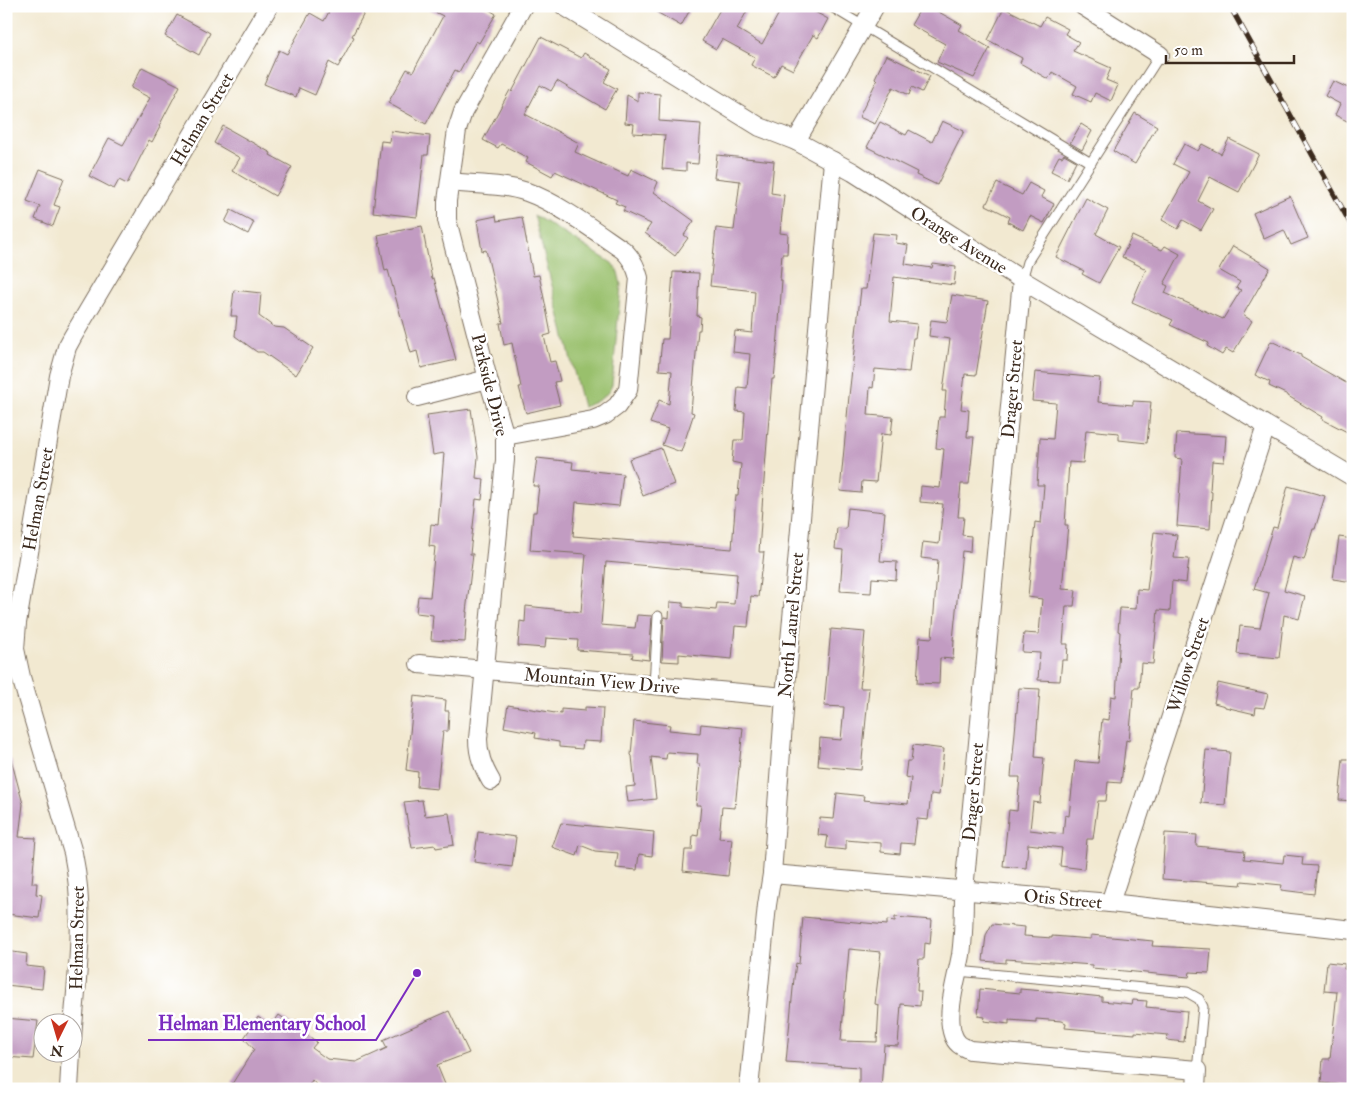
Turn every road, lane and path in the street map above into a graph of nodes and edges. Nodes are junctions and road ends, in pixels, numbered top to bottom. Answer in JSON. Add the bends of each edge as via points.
{"nodes":[{"id":1,"x":269,"y":6,"type":"edge"},
{"id":2,"x":523,"y":6,"type":"edge"},
{"id":3,"x":830,"y":6,"type":"edge"},
{"id":4,"x":875,"y":6,"type":"edge"},
{"id":5,"x":1083,"y":6,"type":"edge"},
{"id":6,"x":570,"y":8,"type":"edge"},
{"id":7,"x":863,"y":26,"type":"junction"},
{"id":8,"x":1160,"y":55,"type":"joint"},
{"id":9,"x":796,"y":142,"type":"junction"},
{"id":10,"x":833,"y":161,"type":"junction"},
{"id":11,"x":1091,"y":163,"type":"junction"},
{"id":12,"x":450,"y":182,"type":"junction"},
{"id":13,"x":1022,"y":280,"type":"junction"},
{"id":14,"x":488,"y":379,"type":"junction"},
{"id":15,"x":417,"y":397,"type":"dead end"},
{"id":16,"x":1266,"y":426,"type":"junction"},
{"id":17,"x":505,"y":436,"type":"junction"},
{"id":18,"x":1353,"y":477,"type":"edge"},
{"id":19,"x":658,"y":616,"type":"dead end"},
{"id":20,"x":419,"y":664,"type":"dead end"},
{"id":21,"x":484,"y":670,"type":"junction"},
{"id":22,"x":654,"y":685,"type":"junction"},
{"id":23,"x":785,"y":697,"type":"junction"},
{"id":24,"x":492,"y":781,"type":"dead end"},
{"id":25,"x":772,"y":874,"type":"junction"},
{"id":26,"x":964,"y":890,"type":"junction"},
{"id":27,"x":1110,"y":903,"type":"junction"},
{"id":28,"x":1353,"y":930,"type":"edge"},
{"id":29,"x":957,"y":971,"type":"junction"},
{"id":30,"x":74,"y":1012,"type":"edge"},
{"id":31,"x":71,"y":1062,"type":"edge"},
{"id":32,"x":1197,"y":1070,"type":"junction"},
{"id":33,"x":69,"y":1089,"type":"edge"},
{"id":34,"x":749,"y":1089,"type":"edge"},
{"id":35,"x":1196,"y":1089,"type":"edge"}],
"edges":[{"from":1,"to":30,"type":"street","name":"Helman Street","via":[[73,336],[59,376],[15,649],[78,878],[80,940]]},
{"from":2,"to":12,"type":"street","name":"Parkside Drive","via":[[463,112],[457,130]]},
{"from":3,"to":7,"type":"lane"},
{"from":4,"to":7,"type":"street"},
{"from":5,"to":8,"type":"street"},
{"from":6,"to":9,"type":"street","name":"Orange Avenue","via":[[760,127]]},
{"from":7,"to":9,"type":"street"},
{"from":7,"to":11,"type":"lane"},
{"from":8,"to":11,"type":"lane"},
{"from":9,"to":10,"type":"street","name":"Orange Avenue"},
{"from":10,"to":13,"type":"street","name":"Orange Avenue"},
{"from":10,"to":23,"type":"street","name":"North Laurel Street"},
{"from":11,"to":13,"type":"lane","via":[[1027,262]]},
{"from":12,"to":14,"type":"street","name":"Parkside Drive","via":[[447,220]]},
{"from":12,"to":17,"type":"street","via":[[506,187],[526,191],[545,200],[623,250],[631,257],[639,278],[628,390],[617,406],[594,420]]},
{"from":13,"to":16,"type":"street","name":"Orange Avenue"},
{"from":13,"to":26,"type":"street","name":"Drager Street"},
{"from":14,"to":15,"type":"street"},
{"from":14,"to":17,"type":"street","name":"Parkside Drive"},
{"from":16,"to":18,"type":"street","name":"Orange Avenue"},
{"from":16,"to":27,"type":"street","name":"Willow Street"},
{"from":17,"to":21,"type":"street","name":"Parkside Drive"},
{"from":19,"to":22,"type":"lane"},
{"from":20,"to":21,"type":"street","name":"Mountain View Drive"},
{"from":21,"to":22,"type":"street","name":"Mountain View Drive"},
{"from":21,"to":24,"type":"street","name":"Parkside Drive","via":[[478,753]]},
{"from":22,"to":23,"type":"street","name":"Mountain View Drive"},
{"from":23,"to":25,"type":"street","name":"North Laurel Street"},
{"from":25,"to":26,"type":"street","name":"Otis Street"},
{"from":25,"to":34,"type":"street","name":"North Laurel Street"},
{"from":26,"to":27,"type":"street","name":"Otis Street"},
{"from":26,"to":29,"type":"street","name":"Drager Street","via":[[964,931]]},
{"from":27,"to":28,"type":"street","name":"Otis Street"},
{"from":29,"to":32,"type":"street","name":"Drager Street","via":[[952,992],[952,1033],[957,1044],[970,1050]]},
{"from":29,"to":32,"type":"lane","via":[[1187,992],[1199,999],[1203,1007]]},
{"from":31,"to":33,"type":"street"},
{"from":32,"to":35,"type":"street"}]}
